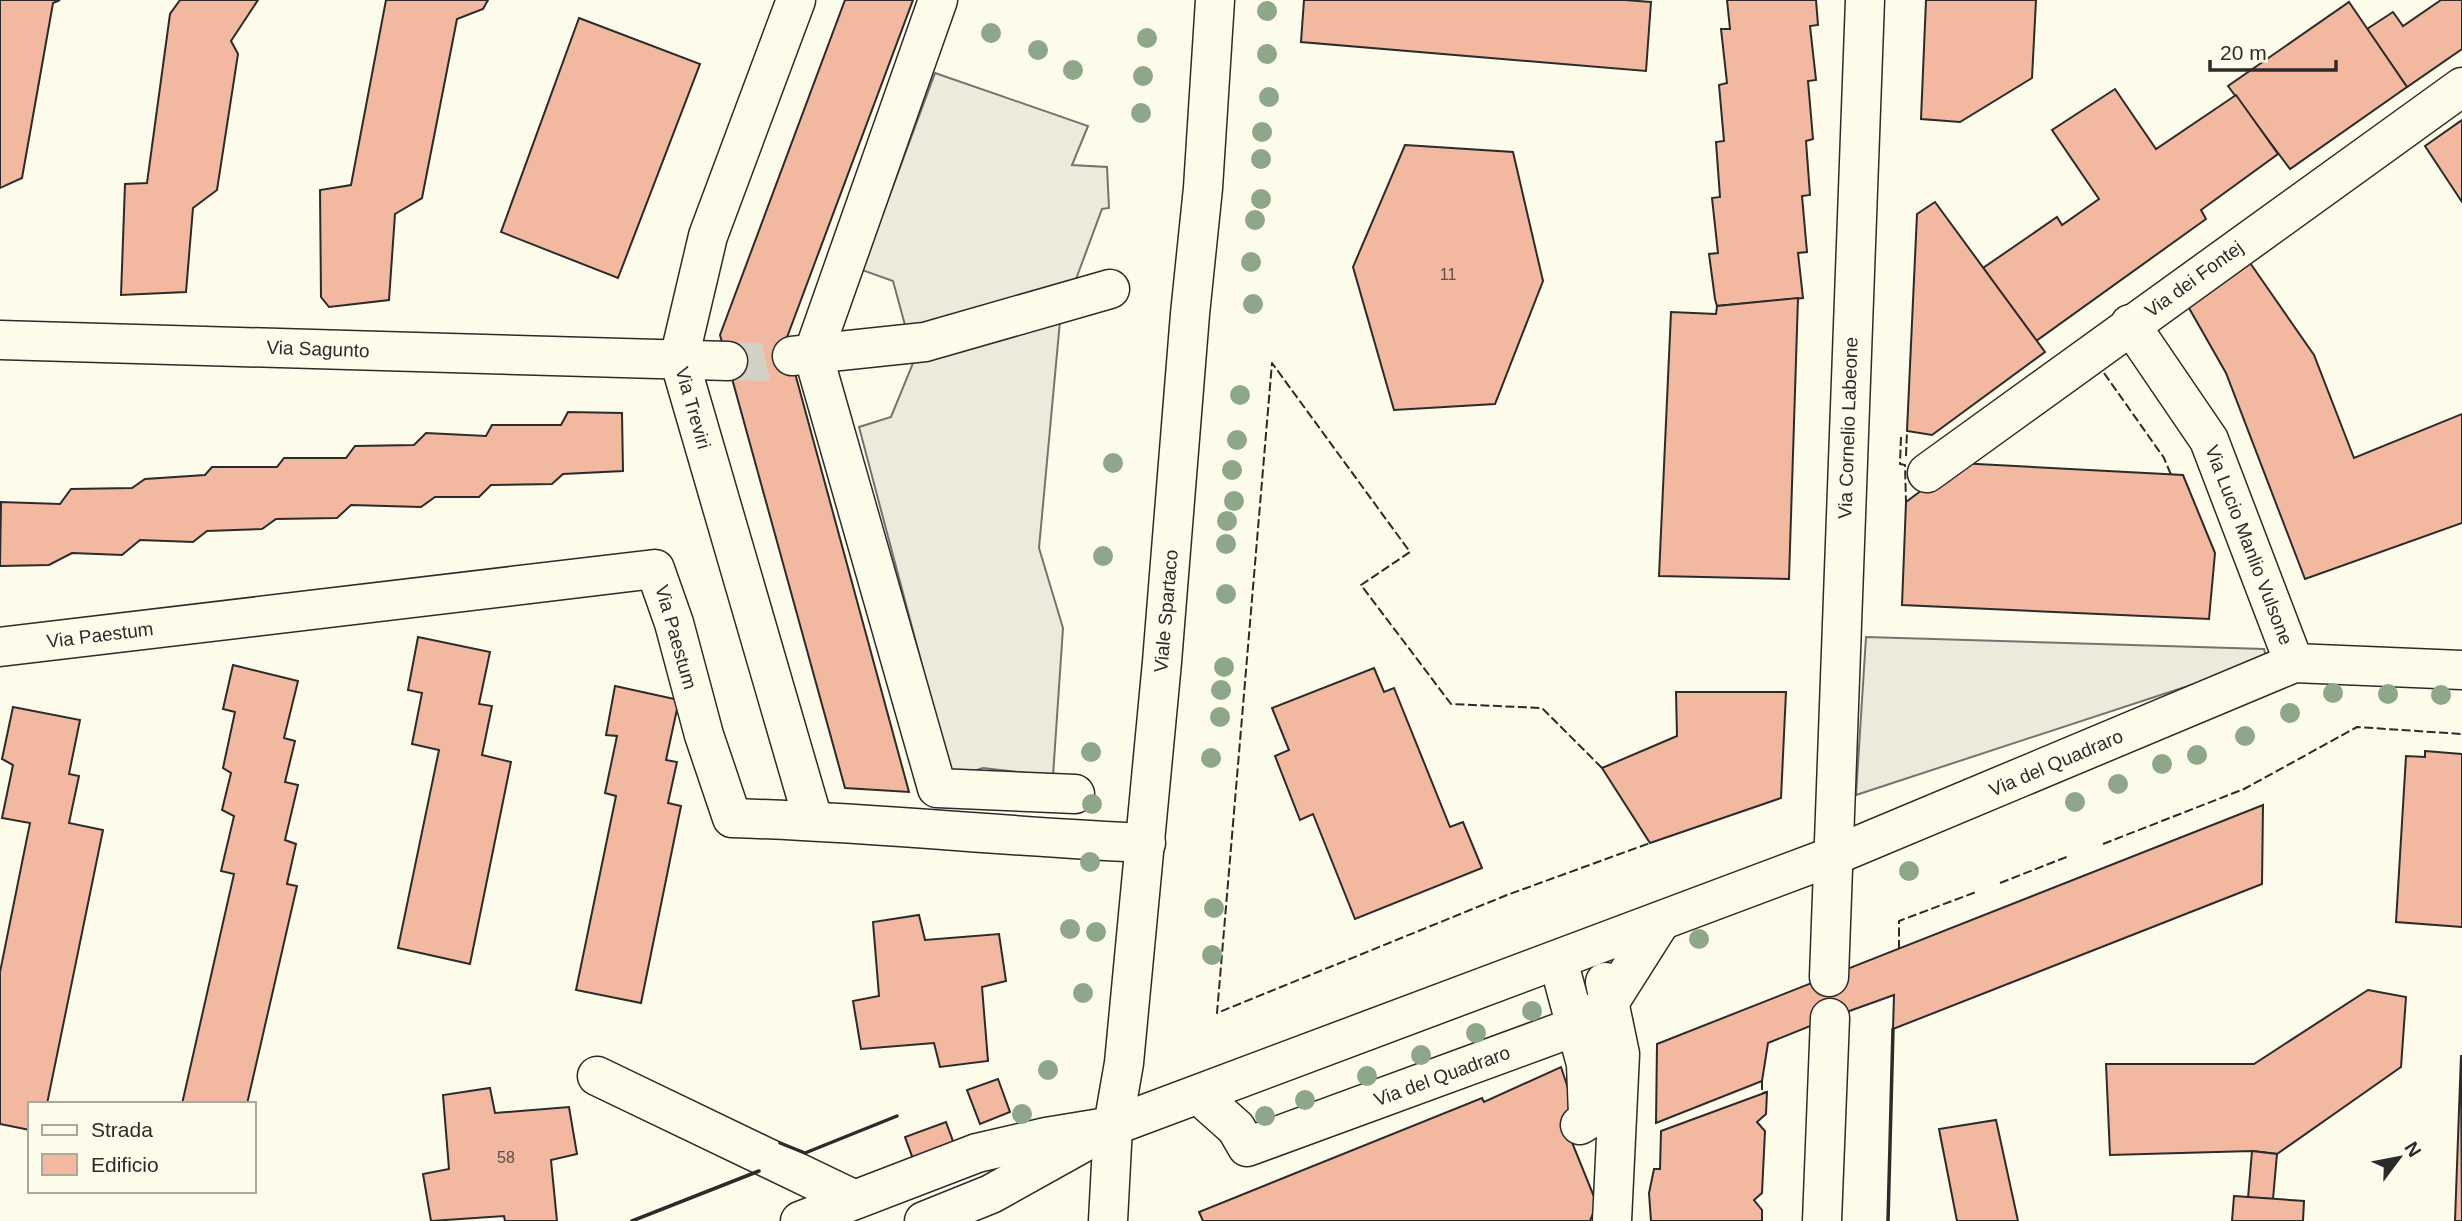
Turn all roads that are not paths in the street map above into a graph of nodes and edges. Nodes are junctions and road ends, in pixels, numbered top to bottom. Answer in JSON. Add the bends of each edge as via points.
{"nodes":[{"id":1,"x":796,"y":0,"type":"edge"},
{"id":2,"x":938,"y":0,"type":"edge"},
{"id":3,"x":1215,"y":0,"type":"edge"},
{"id":4,"x":1865,"y":0,"type":"edge"},
{"id":5,"x":2462,"y":87,"type":"edge"},
{"id":6,"x":1111,"y":289,"type":"dead end"},
{"id":7,"x":2130,"y":324,"type":"junction"},
{"id":8,"x":0,"y":340,"type":"edge"},
{"id":9,"x":802,"y":355,"type":"junction"},
{"id":10,"x":679,"y":359,"type":"junction"},
{"id":11,"x":728,"y":361,"type":"tunnel mouth"},
{"id":12,"x":1927,"y":473,"type":"dead end"},
{"id":13,"x":0,"y":647,"type":"edge"},
{"id":14,"x":2294,"y":663,"type":"junction"},
{"id":15,"x":2462,"y":670,"type":"edge"},
{"id":16,"x":1075,"y":794,"type":"dead end"},
{"id":17,"x":813,"y":820,"type":"junction"},
{"id":18,"x":1146,"y":843,"type":"junction"},
{"id":19,"x":1833,"y":856,"type":"junction"},
{"id":20,"x":1661,"y":921,"type":"junction"},
{"id":21,"x":1598,"y":945,"type":"junction"},
{"id":22,"x":1558,"y":960,"type":"junction"},
{"id":23,"x":1829,"y":977,"type":"dead end"},
{"id":24,"x":1609,"y":1003,"type":"junction"},
{"id":25,"x":1830,"y":1018,"type":"dead end"},
{"id":26,"x":1577,"y":1026,"type":"junction"},
{"id":27,"x":619,"y":1082,"type":"dead end"},
{"id":28,"x":1199,"y":1095,"type":"junction"},
{"id":29,"x":1580,"y":1125,"type":"dead end"},
{"id":30,"x":1112,"y":1126,"type":"junction"},
{"id":31,"x":853,"y":1199,"type":"junction"},
{"id":32,"x":929,"y":1220,"type":"edge"},
{"id":33,"x":800,"y":1221,"type":"edge"},
{"id":34,"x":1108,"y":1221,"type":"edge"},
{"id":35,"x":1612,"y":1221,"type":"edge"},
{"id":36,"x":1822,"y":1221,"type":"edge"}],
"edges":[{"from":1,"to":10,"type":"street","name":"Via Treviri","via":[[708,236]]},
{"from":2,"to":9,"type":"street"},
{"from":3,"to":18,"type":"street","name":"Viale Spartaco"},
{"from":4,"to":19,"type":"street","name":"Via Cornelio Labeone"},
{"from":5,"to":7,"type":"street","name":"Via dei Fontej"},
{"from":6,"to":9,"type":"street","via":[[925,342]]},
{"from":7,"to":12,"type":"street","name":"Via dei Fontej"},
{"from":7,"to":14,"type":"street","name":"Via Lucio Manlio Vulsone","via":[[2209,440]]},
{"from":8,"to":10,"type":"street","name":"Via Sagunto"},
{"from":9,"to":16,"type":"street","via":[[937,788]]},
{"from":10,"to":11,"type":"street","name":"Via Sagunto"},
{"from":10,"to":17,"type":"street","name":"Via Treviri"},
{"from":13,"to":17,"type":"street","name":"Via Paestum","via":[[656,569],[732,818]]},
{"from":14,"to":15,"type":"street","name":"Via del Quadraro"},
{"from":14,"to":19,"type":"street","name":"Via del Quadraro"},
{"from":17,"to":18,"type":"street","name":"Via Paestum"},
{"from":18,"to":30,"type":"street","name":"Viale Spartaco","via":[[1124,1063]]},
{"from":19,"to":20,"type":"street","name":"Via del Quadraro"},
{"from":19,"to":23,"type":"street","name":"Via Cornelio Labeone"},
{"from":20,"to":21,"type":"street","name":"Via del Quadraro"},
{"from":20,"to":24,"type":"street","name":"Via del Quadraro"},
{"from":21,"to":22,"type":"street","name":"Via del Quadraro"},
{"from":21,"to":24,"type":"street"},
{"from":22,"to":26,"type":"street"},
{"from":22,"to":28,"type":"street","name":"Via del Quadraro"},
{"from":24,"to":26,"type":"street","name":"Via del Quadraro"},
{"from":24,"to":35,"type":"street","via":[[1620,1054]]},
{"from":25,"to":36,"type":"street"},
{"from":26,"to":28,"type":"street","name":"Via del Quadraro","via":[[1247,1147],[1236,1128]]},
{"from":26,"to":29,"type":"street","via":[[1586,1064],[1588,1108]]},
{"from":27,"to":31,"type":"street"},
{"from":28,"to":30,"type":"street","name":"Via del Quadraro"},
{"from":30,"to":31,"type":"street","name":"Via del Quadraro","via":[[977,1153]]},
{"from":30,"to":32,"type":"street","name":"Via del Quadraro","via":[[991,1194]]},
{"from":30,"to":34,"type":"street","name":"Viale Spartaco"},
{"from":31,"to":33,"type":"street","name":"Via del Quadraro"}]}
